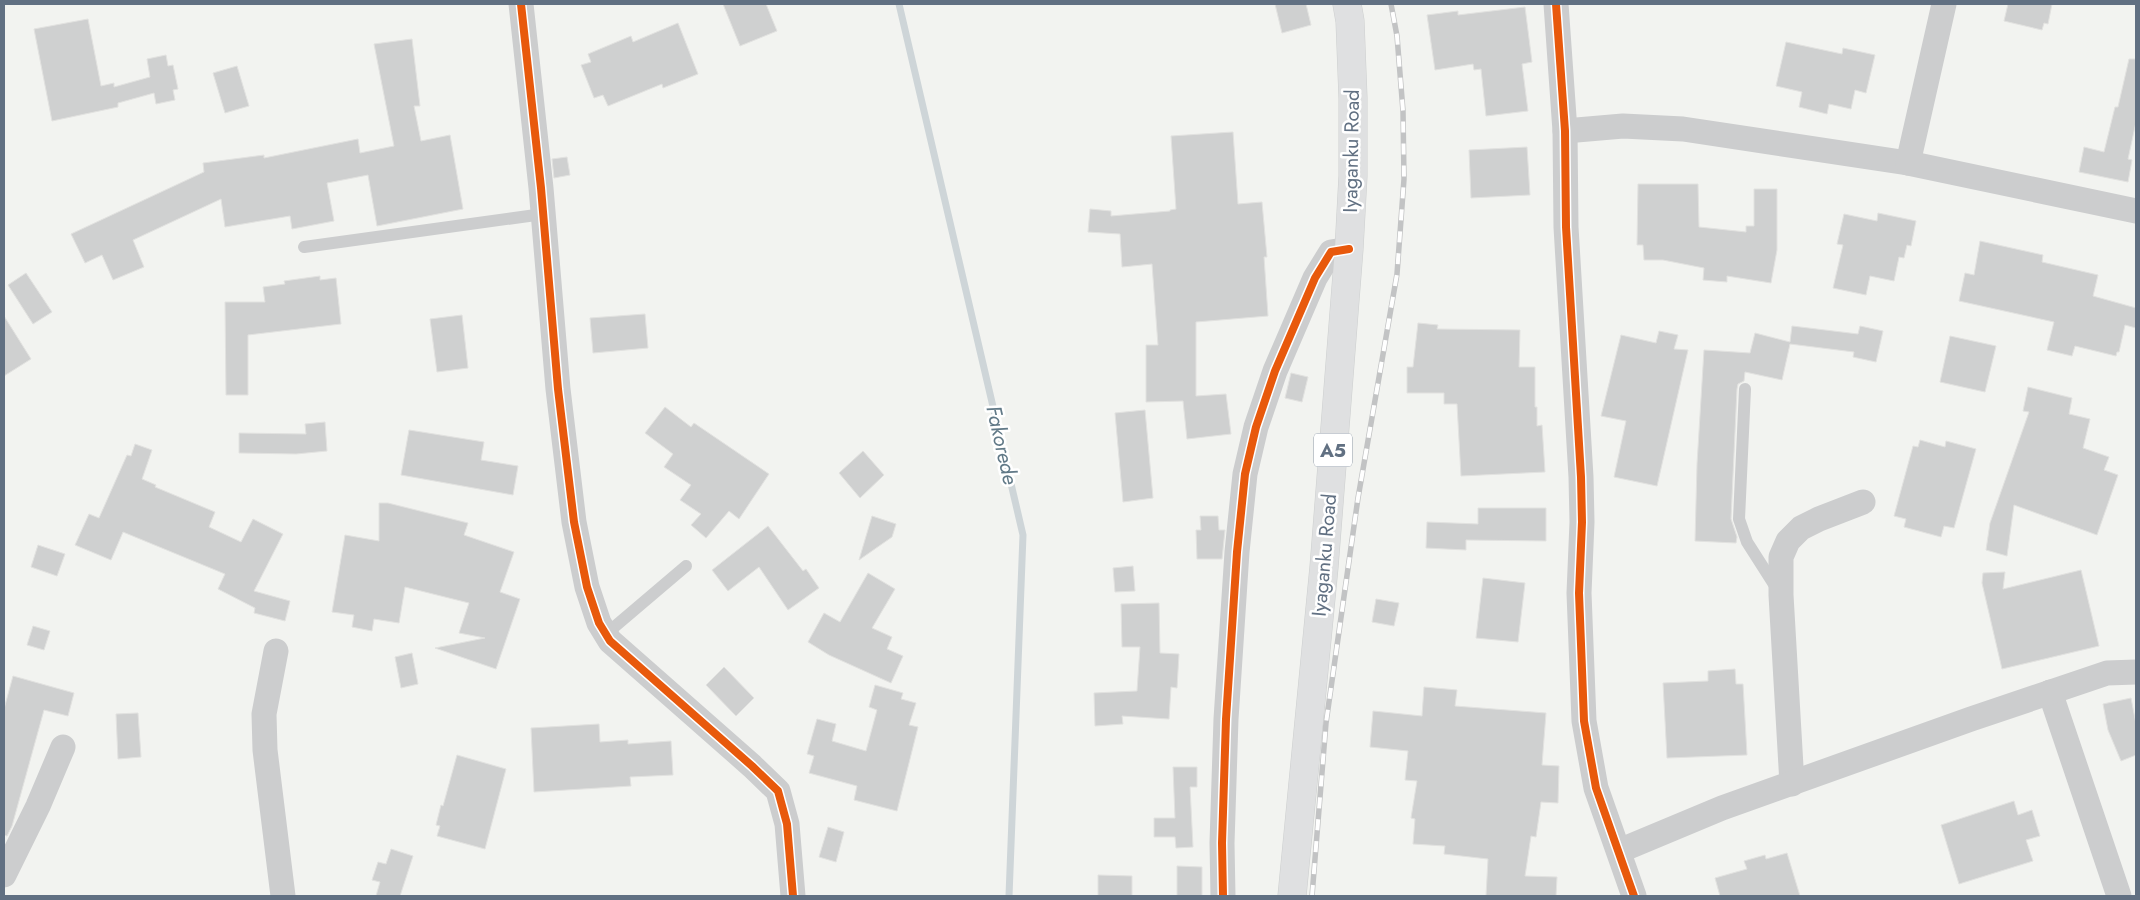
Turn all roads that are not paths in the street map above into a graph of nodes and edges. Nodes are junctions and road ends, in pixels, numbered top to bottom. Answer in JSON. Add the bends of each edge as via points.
{"nodes":[{"id":1,"x":521,"y":4,"type":"edge"},
{"id":2,"x":1347,"y":4,"type":"edge"},
{"id":3,"x":1556,"y":4,"type":"edge"},
{"id":4,"x":1944,"y":4,"type":"edge"},
{"id":5,"x":1565,"y":131,"type":"junction"},
{"id":6,"x":1908,"y":163,"type":"junction"},
{"id":7,"x":2136,"y":211,"type":"edge"},
{"id":8,"x":543,"y":214,"type":"junction"},
{"id":9,"x":304,"y":247,"type":"dead end"},
{"id":10,"x":1349,"y":249,"type":"junction"},
{"id":11,"x":1745,"y":389,"type":"dead end"},
{"id":12,"x":1863,"y":502,"type":"dead end"},
{"id":13,"x":686,"y":566,"type":"dead end"},
{"id":14,"x":1781,"y":596,"type":"junction"},
{"id":15,"x":606,"y":634,"type":"junction"},
{"id":16,"x":276,"y":651,"type":"dead end"},
{"id":17,"x":2136,"y":672,"type":"edge"},
{"id":18,"x":2050,"y":692,"type":"junction"},
{"id":19,"x":63,"y":747,"type":"dead end"},
{"id":20,"x":1792,"y":784,"type":"junction"},
{"id":21,"x":1619,"y":851,"type":"junction"},
{"id":22,"x":4,"y":876,"type":"edge"},
{"id":23,"x":283,"y":896,"type":"edge"},
{"id":24,"x":793,"y":896,"type":"edge"},
{"id":25,"x":1223,"y":896,"type":"edge"},
{"id":26,"x":1292,"y":896,"type":"edge"},
{"id":27,"x":1634,"y":896,"type":"edge"},
{"id":28,"x":2119,"y":896,"type":"edge"}],
"edges":[{"from":1,"to":8,"type":"street"},
{"from":2,"to":10,"type":"highway","name":"Iyaganku Road","number":"A5","via":[[1353,98]]},
{"from":3,"to":5,"type":"street"},
{"from":4,"to":6,"type":"street"},
{"from":5,"to":6,"type":"street","via":[[1622,126],[1683,129]]},
{"from":5,"to":21,"type":"street","via":[[1566,227],[1581,477],[1579,593],[1584,720],[1596,788]]},
{"from":6,"to":7,"type":"street"},
{"from":8,"to":9,"type":"lane"},
{"from":8,"to":15,"type":"street","via":[[558,390],[574,522],[587,587]]},
{"from":10,"to":25,"type":"street","via":[[1331,252],[1315,278],[1275,371],[1245,474],[1226,719]]},
{"from":10,"to":26,"type":"highway","name":"Iyaganku Road","number":"A5","via":[[1324,567]]},
{"from":11,"to":14,"type":"lane","via":[[1739,519],[1747,542]]},
{"from":12,"to":14,"type":"street","via":[[1807,525],[1788,541],[1781,557]]},
{"from":13,"to":15,"type":"lane"},
{"from":14,"to":20,"type":"street"},
{"from":15,"to":24,"type":"street","via":[[778,792],[787,824]]},
{"from":16,"to":23,"type":"street","via":[[264,723]]},
{"from":17,"to":18,"type":"street","via":[[2107,673]]},
{"from":18,"to":20,"type":"street"},
{"from":18,"to":28,"type":"street"},
{"from":19,"to":22,"type":"street"},
{"from":20,"to":21,"type":"street","via":[[1722,808]]},
{"from":21,"to":27,"type":"street"}]}
